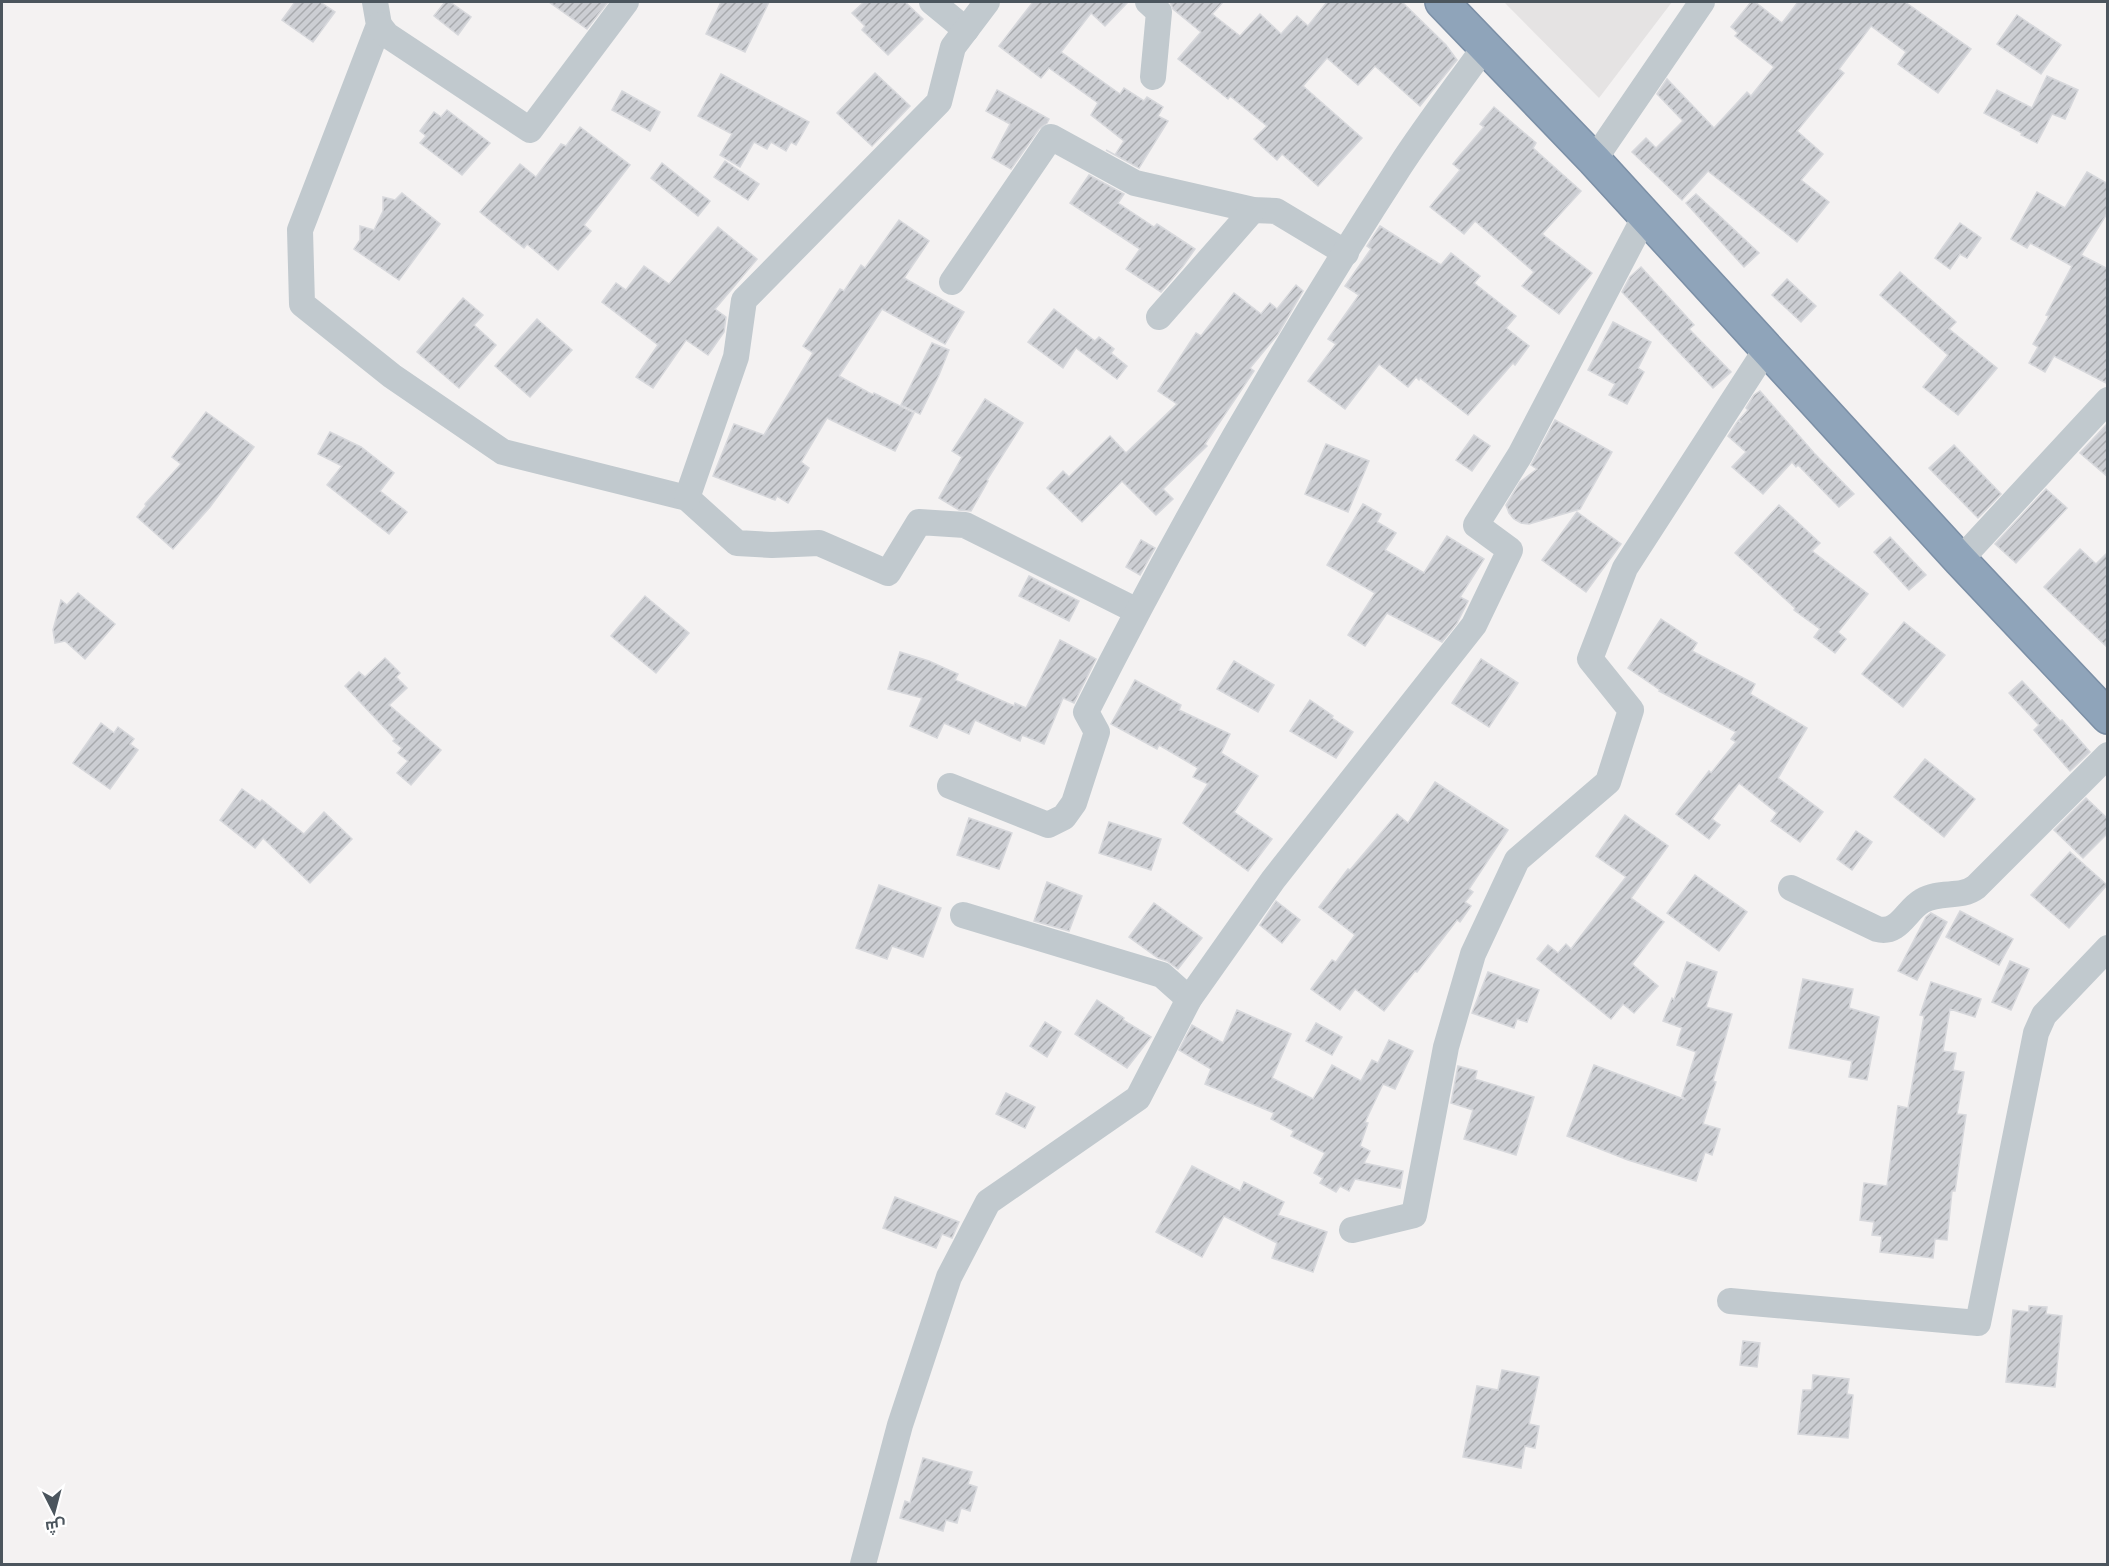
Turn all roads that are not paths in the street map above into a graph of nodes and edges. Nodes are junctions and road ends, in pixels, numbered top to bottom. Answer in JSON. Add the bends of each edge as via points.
{"nodes":[{"id":1,"x":627,"y":2,"type":"edge"},
{"id":2,"x":932,"y":2,"type":"edge"},
{"id":3,"x":987,"y":2,"type":"edge"},
{"id":4,"x":1148,"y":2,"type":"edge"},
{"id":5,"x":1442,"y":2,"type":"edge"},
{"id":6,"x":1702,"y":2,"type":"edge"},
{"id":7,"x":377,"y":13,"type":"edge"},
{"id":8,"x":966,"y":30,"type":"junction"},
{"id":9,"x":1484,"y":48,"type":"junction"},
{"id":10,"x":1153,"y":77,"type":"dead end"},
{"id":11,"x":1594,"y":160,"type":"junction"},
{"id":12,"x":1252,"y":210,"type":"junction"},
{"id":13,"x":1645,"y":216,"type":"junction"},
{"id":14,"x":1346,"y":253,"type":"junction"},
{"id":15,"x":952,"y":282,"type":"dead end"},
{"id":16,"x":1159,"y":317,"type":"dead end"},
{"id":17,"x":1767,"y":348,"type":"junction"},
{"id":18,"x":2108,"y":400,"type":"edge"},
{"id":19,"x":687,"y":498,"type":"junction"},
{"id":20,"x":1960,"y":560,"type":"junction"},
{"id":21,"x":1137,"y":611,"type":"junction"},
{"id":22,"x":2108,"y":717,"type":"edge"},
{"id":23,"x":2108,"y":755,"type":"edge"},
{"id":24,"x":950,"y":786,"type":"dead end"},
{"id":25,"x":1791,"y":888,"type":"dead end"},
{"id":26,"x":963,"y":915,"type":"dead end"},
{"id":27,"x":2108,"y":948,"type":"edge"},
{"id":28,"x":1189,"y":999,"type":"junction"},
{"id":29,"x":1352,"y":1230,"type":"dead end"},
{"id":30,"x":1730,"y":1301,"type":"dead end"},
{"id":31,"x":863,"y":1564,"type":"edge"}],
"edges":[{"from":1,"to":7,"type":"street","via":[[530,130],[387,35]]},
{"from":2,"to":8,"type":"street"},
{"from":3,"to":8,"type":"street"},
{"from":4,"to":10,"type":"street","via":[[1159,12]]},
{"from":5,"to":9,"type":"highway"},
{"from":6,"to":11,"type":"street"},
{"from":7,"to":19,"type":"street","via":[[300,230],[302,304],[392,376],[503,452]]},
{"from":8,"to":19,"type":"street","via":[[953,46],[939,102],[744,300],[736,357]]},
{"from":9,"to":11,"type":"highway"},
{"from":9,"to":14,"type":"street","via":[[1401,165]]},
{"from":11,"to":13,"type":"highway"},
{"from":12,"to":14,"type":"street","via":[[1276,211]]},
{"from":12,"to":15,"type":"street","via":[[1135,183],[1051,137]]},
{"from":12,"to":16,"type":"street"},
{"from":13,"to":17,"type":"highway"},
{"from":13,"to":28,"type":"street","via":[[1520,454],[1476,525],[1510,550],[1474,625],[1274,880]]},
{"from":14,"to":21,"type":"street","via":[[1294,335]]},
{"from":17,"to":20,"type":"highway"},
{"from":17,"to":29,"type":"street","via":[[1625,568],[1590,659],[1631,710],[1608,782],[1517,860],[1473,954],[1446,1047],[1414,1215]]},
{"from":18,"to":20,"type":"street"},
{"from":19,"to":21,"type":"street","via":[[737,543],[819,543],[888,573],[919,522],[965,525]]},
{"from":20,"to":22,"type":"highway"},
{"from":21,"to":24,"type":"street","via":[[1086,711],[1097,732],[1074,803],[1064,817],[1048,825]]},
{"from":23,"to":25,"type":"street","via":[[1976,887],[1967,893],[1937,894],[1920,902],[1890,930],[1877,929]]},
{"from":26,"to":28,"type":"street","via":[[1162,975]]},
{"from":27,"to":30,"type":"street","via":[[2044,1015],[2036,1033],[1978,1323]]},
{"from":28,"to":31,"type":"street","via":[[1138,1098],[988,1202],[949,1277],[900,1425]]}]}
